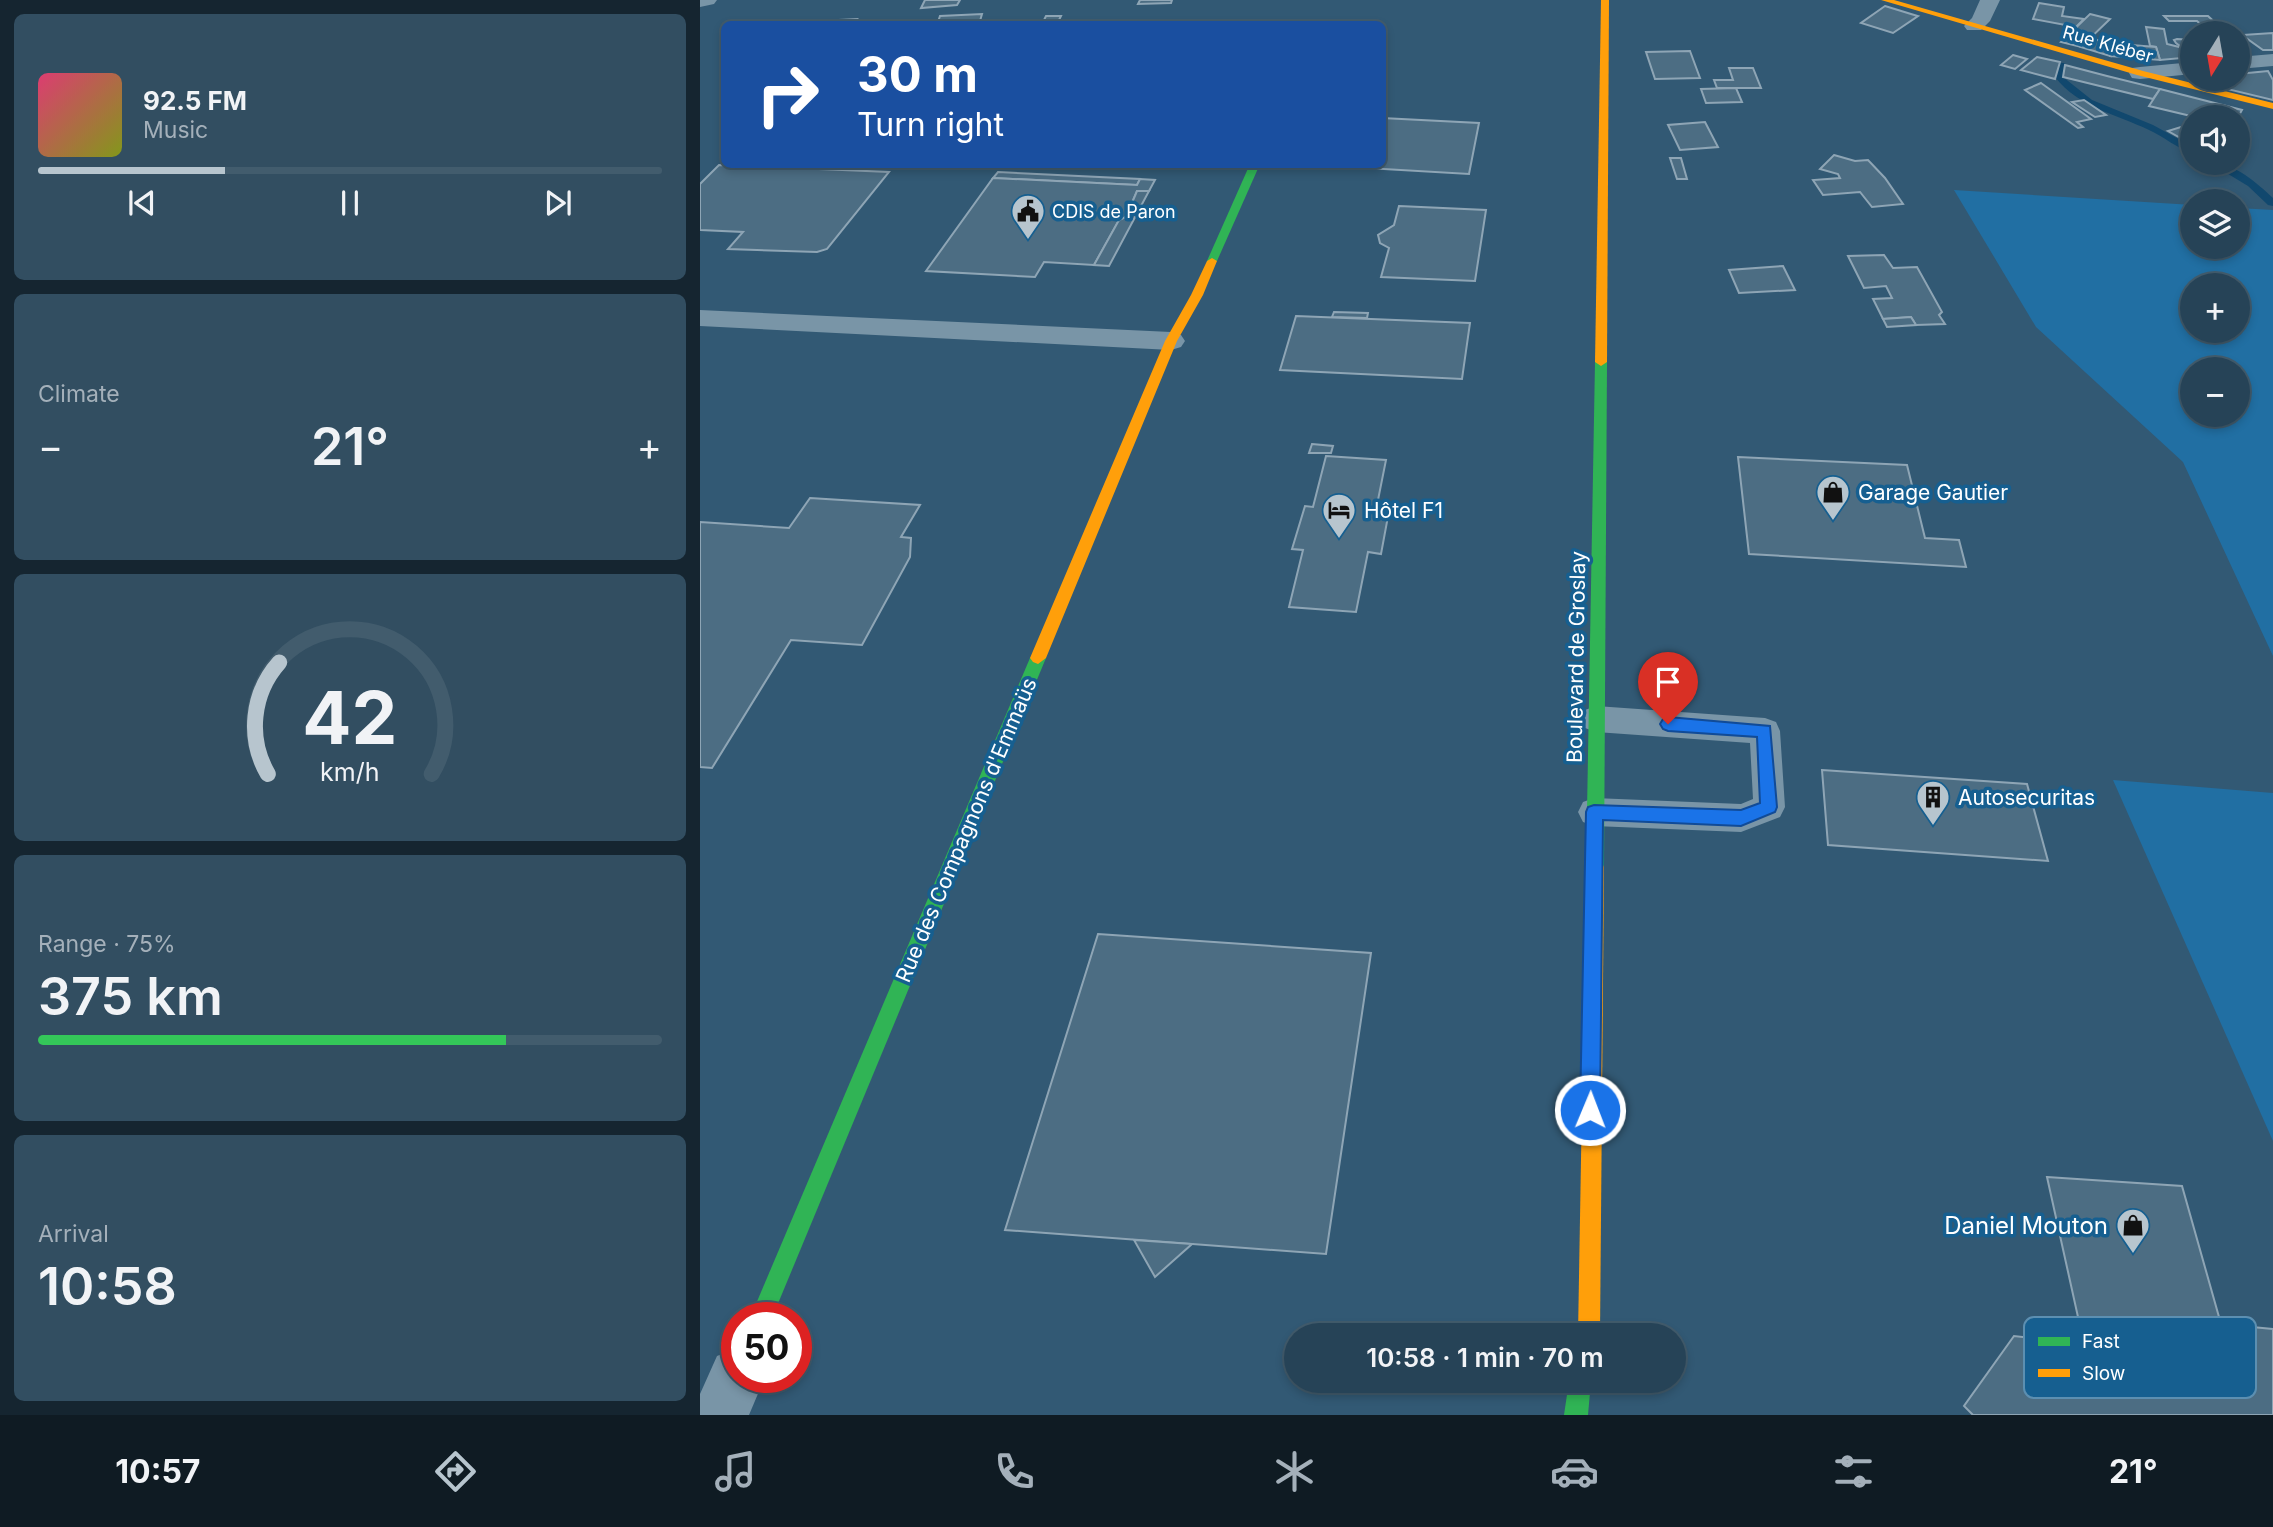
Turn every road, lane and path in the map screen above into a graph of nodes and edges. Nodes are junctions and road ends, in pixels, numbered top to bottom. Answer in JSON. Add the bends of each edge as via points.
{"nodes":[{"id":1,"x":707,"y":0,"type":"edge"},
{"id":2,"x":1885,"y":0,"type":"edge"},
{"id":3,"x":1990,"y":0,"type":"edge"},
{"id":4,"x":700,"y":1,"type":"edge"},
{"id":5,"x":1609,"y":3,"type":"edge"},
{"id":6,"x":1974,"y":26,"type":"junction"},
{"id":7,"x":2273,"y":60,"type":"edge"},
{"id":8,"x":2250,"y":63,"type":"edge"},
{"id":9,"x":2180,"y":69,"type":"edge"},
{"id":10,"x":2140,"y":73,"type":"junction"},
{"id":11,"x":2273,"y":106,"type":"edge"},
{"id":12,"x":1253,"y":168,"type":"edge"},
{"id":13,"x":700,"y":318,"type":"edge"},
{"id":14,"x":1171,"y":341,"type":"junction"},
{"id":15,"x":1596,"y":719,"type":"junction"},
{"id":16,"x":1594,"y":812,"type":"junction"},
{"id":17,"x":768,"y":1302,"type":"edge"},
{"id":18,"x":1587,"y":1323,"type":"edge"},
{"id":19,"x":1579,"y":1393,"type":"edge"},
{"id":20,"x":1593,"y":1393,"type":"edge"},
{"id":21,"x":1593,"y":1404,"type":"dead end"},
{"id":22,"x":1576,"y":1415,"type":"edge"}],
"edges":[{"from":1,"to":4,"type":"street"},
{"from":2,"to":6,"type":"street","name":"Rue Kléber"},
{"from":3,"to":6,"type":"street"},
{"from":5,"to":15,"type":"street","name":"Boulevard de Groslay"},
{"from":6,"to":10,"type":"street","name":"Rue Kléber"},
{"from":7,"to":8,"type":"street"},
{"from":9,"to":10,"type":"street"},
{"from":10,"to":11,"type":"street","name":"Rue Kléber"},
{"from":12,"to":14,"type":"street","name":"Rue des Compagnons d'Emmaüs","via":[[1197,295]]},
{"from":13,"to":14,"type":"street"},
{"from":14,"to":17,"type":"street","name":"Rue des Compagnons d'Emmaüs"},
{"from":15,"to":16,"type":"street","name":"Boulevard de Groslay"},
{"from":15,"to":16,"type":"lane","via":[[1765,731],[1769,807],[1741,818]]},
{"from":16,"to":18,"type":"street","name":"Boulevard de Groslay"},
{"from":19,"to":22,"type":"street"},
{"from":20,"to":21,"type":"street"}]}
